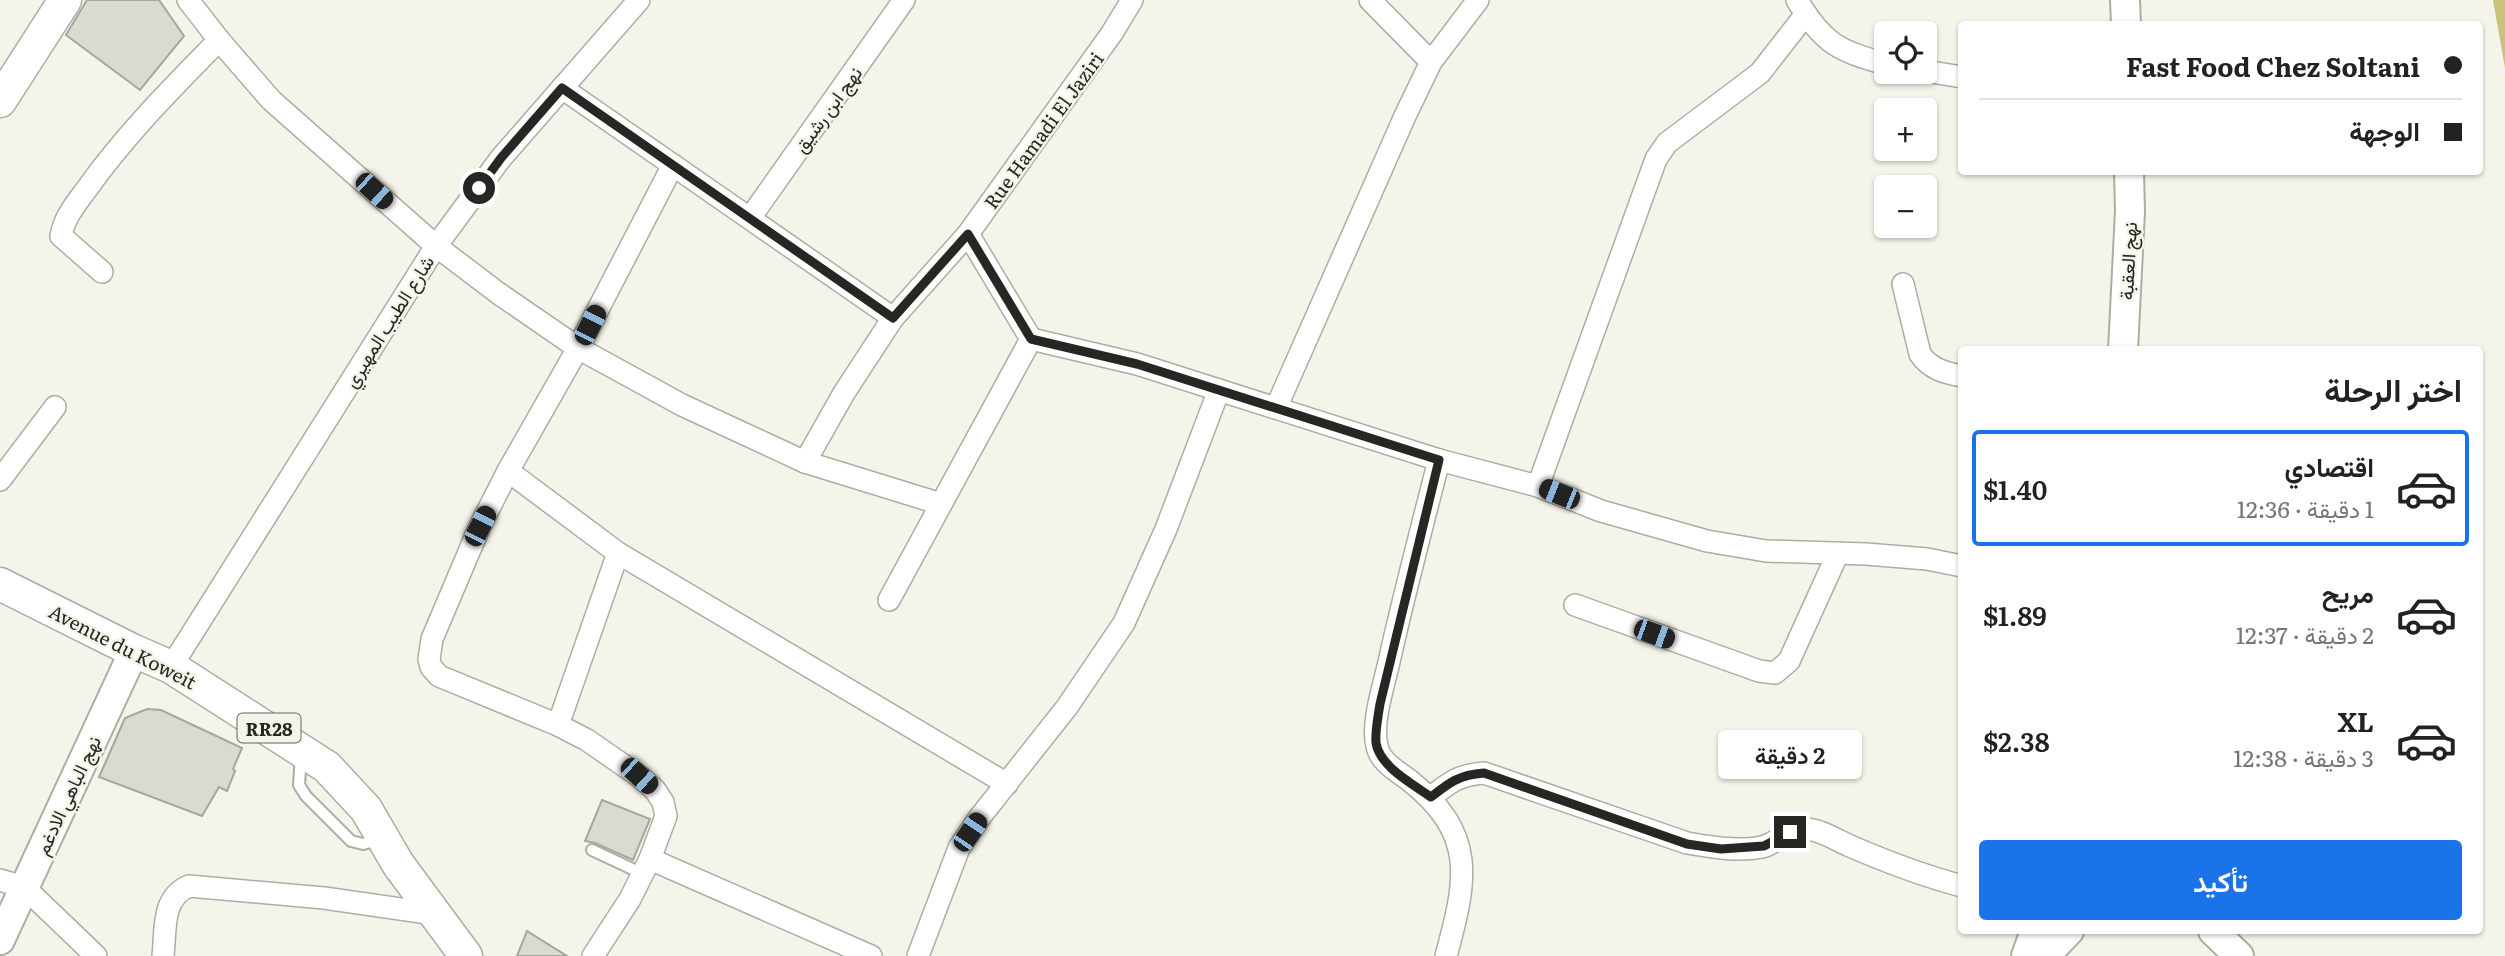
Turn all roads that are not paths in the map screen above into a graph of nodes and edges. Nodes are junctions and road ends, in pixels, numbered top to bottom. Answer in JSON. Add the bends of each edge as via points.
{"nodes":[{"id":1,"x":188,"y":0,"type":"edge"},
{"id":2,"x":639,"y":0,"type":"edge"},
{"id":3,"x":904,"y":0,"type":"edge"},
{"id":4,"x":1132,"y":0,"type":"edge"},
{"id":5,"x":1370,"y":0,"type":"edge"},
{"id":6,"x":1478,"y":0,"type":"edge"},
{"id":7,"x":2125,"y":0,"type":"edge"},
{"id":8,"x":66,"y":2,"type":"edge"},
{"id":9,"x":1802,"y":7,"type":"edge"},
{"id":10,"x":2126,"y":21,"type":"edge"},
{"id":11,"x":219,"y":40,"type":"junction"},
{"id":12,"x":1874,"y":61,"type":"edge"},
{"id":13,"x":1431,"y":62,"type":"junction"},
{"id":14,"x":1937,"y":73,"type":"edge"},
{"id":15,"x":1958,"y":76,"type":"edge"},
{"id":16,"x":562,"y":88,"type":"junction"},
{"id":17,"x":0,"y":101,"type":"edge"},
{"id":18,"x":673,"y":165,"type":"junction"},
{"id":19,"x":2129,"y":175,"type":"edge"},
{"id":20,"x":750,"y":218,"type":"junction"},
{"id":21,"x":968,"y":234,"type":"junction"},
{"id":22,"x":436,"y":246,"type":"junction"},
{"id":23,"x":102,"y":272,"type":"dead end"},
{"id":24,"x":1903,"y":284,"type":"dead end"},
{"id":25,"x":893,"y":318,"type":"junction"},
{"id":26,"x":1031,"y":339,"type":"junction"},
{"id":27,"x":2123,"y":346,"type":"edge"},
{"id":28,"x":578,"y":348,"type":"junction"},
{"id":29,"x":1958,"y":375,"type":"edge"},
{"id":30,"x":1219,"y":390,"type":"junction"},
{"id":31,"x":55,"y":407,"type":"dead end"},
{"id":32,"x":1276,"y":408,"type":"junction"},
{"id":33,"x":1439,"y":460,"type":"junction"},
{"id":34,"x":805,"y":462,"type":"junction"},
{"id":35,"x":508,"y":471,"type":"junction"},
{"id":36,"x":0,"y":480,"type":"edge"},
{"id":37,"x":1538,"y":486,"type":"junction"},
{"id":38,"x":942,"y":504,"type":"junction"},
{"id":39,"x":618,"y":552,"type":"junction"},
{"id":40,"x":1838,"y":553,"type":"junction"},
{"id":41,"x":1958,"y":565,"type":"edge"},
{"id":42,"x":0,"y":584,"type":"edge"},
{"id":43,"x":889,"y":600,"type":"dead end"},
{"id":44,"x":1575,"y":605,"type":"dead end"},
{"id":45,"x":134,"y":651,"type":"junction"},
{"id":46,"x":171,"y":667,"type":"junction"},
{"id":47,"x":558,"y":725,"type":"junction"},
{"id":48,"x":1007,"y":784,"type":"junction"},
{"id":49,"x":1431,"y":797,"type":"junction"},
{"id":50,"x":592,"y":850,"type":"dead end"},
{"id":51,"x":646,"y":867,"type":"junction"},
{"id":52,"x":12,"y":883,"type":"edge"},
{"id":53,"x":1958,"y":885,"type":"edge"},
{"id":54,"x":435,"y":914,"type":"junction"},
{"id":55,"x":2034,"y":934,"type":"edge"},
{"id":56,"x":2066,"y":934,"type":"edge"},
{"id":57,"x":2216,"y":934,"type":"edge"},
{"id":58,"x":0,"y":940,"type":"edge"},
{"id":59,"x":96,"y":956,"type":"edge"},
{"id":60,"x":163,"y":956,"type":"edge"},
{"id":61,"x":466,"y":956,"type":"edge"},
{"id":62,"x":593,"y":956,"type":"edge"},
{"id":63,"x":872,"y":956,"type":"edge"},
{"id":64,"x":918,"y":956,"type":"edge"},
{"id":65,"x":1446,"y":956,"type":"edge"},
{"id":66,"x":2026,"y":956,"type":"edge"},
{"id":67,"x":2045,"y":956,"type":"edge"},
{"id":68,"x":2239,"y":956,"type":"edge"}],
"edges":[{"from":1,"to":11,"type":"street"},
{"from":2,"to":16,"type":"street","name":"شارع الطيب المهيري"},
{"from":3,"to":20,"type":"street","name":"نهج ابن رشيق"},
{"from":4,"to":21,"type":"street","name":"Rue Hamadi El Jaziri"},
{"from":5,"to":13,"type":"street"},
{"from":6,"to":13,"type":"street"},
{"from":7,"to":10,"type":"main road"},
{"from":8,"to":17,"type":"main road"},
{"from":9,"to":12,"type":"street","via":[[1824,38],[1850,54]]},
{"from":9,"to":37,"type":"street","via":[[1760,73],[1667,143],[1656,159]]},
{"from":11,"to":22,"type":"street","via":[[271,100]]},
{"from":11,"to":23,"type":"street","via":[[108,159],[63,222],[61,236]]},
{"from":13,"to":32,"type":"street"},
{"from":14,"to":15,"type":"street"},
{"from":16,"to":18,"type":"street"},
{"from":16,"to":22,"type":"street","name":"شارع الطيب المهيري","via":[[501,158]]},
{"from":18,"to":20,"type":"street"},
{"from":18,"to":28,"type":"street"},
{"from":19,"to":27,"type":"main road","name":"نهج العقبة"},
{"from":20,"to":25,"type":"street"},
{"from":21,"to":25,"type":"street","name":"Rue Hamadi El Jaziri"},
{"from":21,"to":26,"type":"street"},
{"from":22,"to":28,"type":"street"},
{"from":22,"to":46,"type":"street","name":"شارع الطيب المهيري"},
{"from":24,"to":29,"type":"street","via":[[1920,354],[1934,368]]},
{"from":25,"to":34,"type":"street","name":"Rue Hamadi El Jaziri"},
{"from":26,"to":30,"type":"street","via":[[1137,364]]},
{"from":26,"to":38,"type":"street"},
{"from":28,"to":34,"type":"street","via":[[682,405]]},
{"from":28,"to":35,"type":"street"},
{"from":30,"to":32,"type":"street"},
{"from":30,"to":48,"type":"street","via":[[1124,623]]},
{"from":31,"to":36,"type":"street"},
{"from":32,"to":33,"type":"street"},
{"from":33,"to":37,"type":"street"},
{"from":33,"to":49,"type":"street","via":[[1402,605],[1376,734],[1388,765]]},
{"from":34,"to":38,"type":"street"},
{"from":35,"to":39,"type":"street"},
{"from":35,"to":47,"type":"street","via":[[448,599],[429,659],[439,676]]},
{"from":37,"to":40,"type":"street","via":[[1707,541],[1766,551]]},
{"from":38,"to":43,"type":"street"},
{"from":39,"to":47,"type":"street"},
{"from":39,"to":48,"type":"street"},
{"from":40,"to":41,"type":"street"},
{"from":40,"to":44,"type":"street","via":[[1789,661],[1775,673]]},
{"from":42,"to":45,"type":"main road","name":"Avenue du Koweit","number":"RR28"},
{"from":45,"to":46,"type":"main road","name":"Avenue du Koweit","number":"RR28"},
{"from":45,"to":52,"type":"main road","name":"نهج الباهي الادغم"},
{"from":46,"to":54,"type":"main road","name":"Avenue du Koweit","number":"RR28","via":[[327,767],[350,790]]},
{"from":47,"to":51,"type":"street","via":[[618,760],[663,802],[666,816]]},
{"from":48,"to":64,"type":"street","via":[[959,848]]},
{"from":49,"to":53,"type":"street","via":[[1466,774],[1484,773],[1687,844],[1721,849],[1764,846],[1804,828]]},
{"from":49,"to":65,"type":"street","via":[[1455,832],[1461,861],[1461,893]]},
{"from":50,"to":51,"type":"lane"},
{"from":51,"to":62,"type":"street"},
{"from":51,"to":63,"type":"street"},
{"from":52,"to":58,"type":"main road","name":"نهج الباهي الادغم"},
{"from":52,"to":59,"type":"street"},
{"from":54,"to":60,"type":"street","via":[[324,898],[189,887],[170,901]]},
{"from":54,"to":61,"type":"main road","name":"Avenue du Koweit","number":"RR28"},
{"from":55,"to":66,"type":"main road"},
{"from":56,"to":67,"type":"main road"},
{"from":57,"to":68,"type":"main road"}]}
